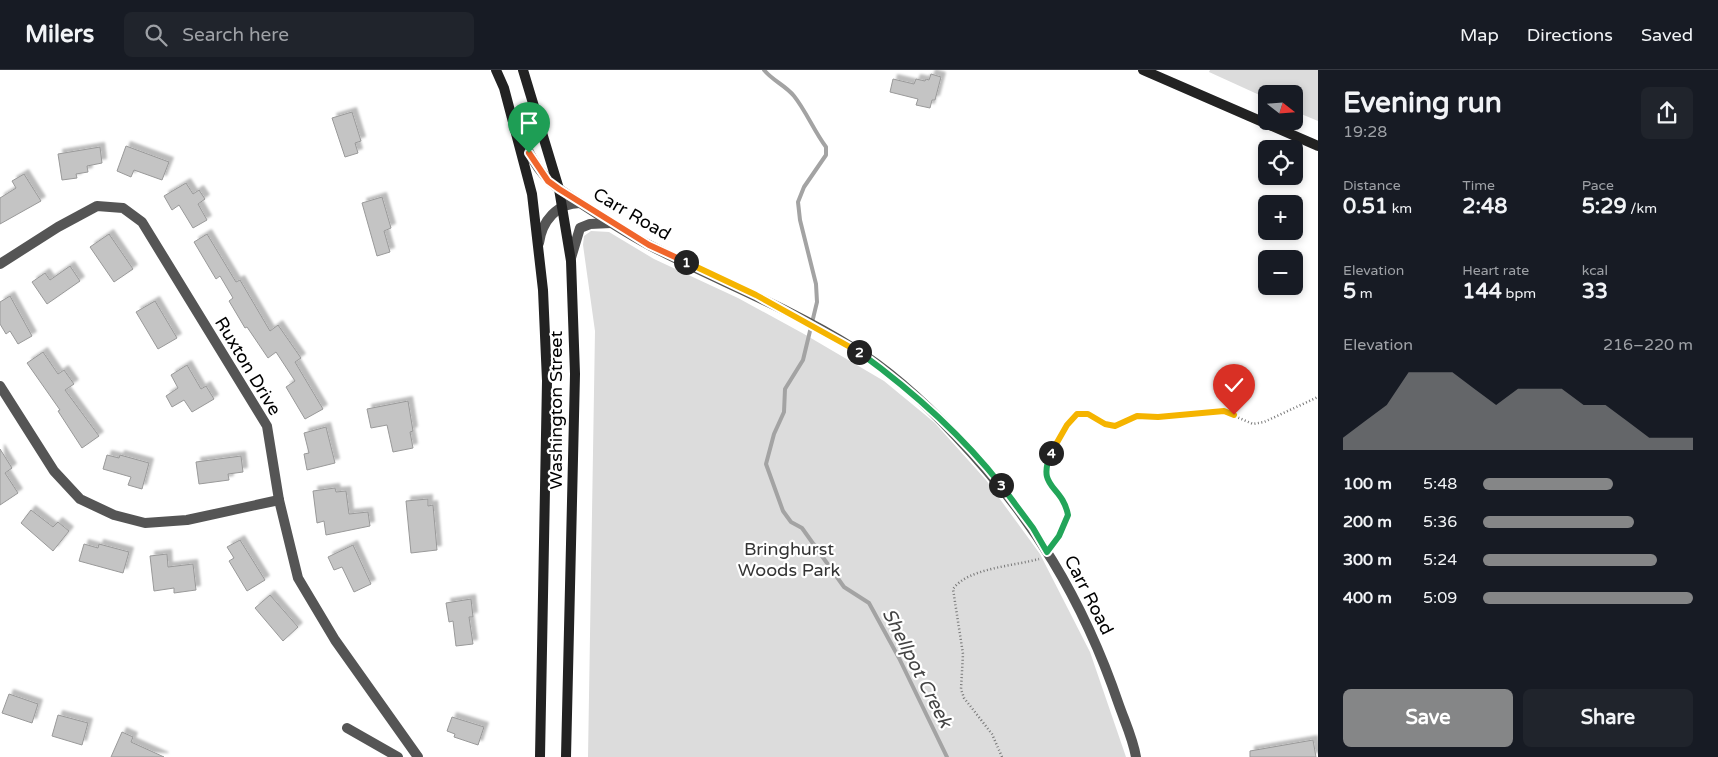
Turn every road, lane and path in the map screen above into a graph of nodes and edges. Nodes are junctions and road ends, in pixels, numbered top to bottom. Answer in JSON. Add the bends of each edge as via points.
{"nodes":[{"id":1,"x":496,"y":70,"type":"edge"},
{"id":2,"x":522,"y":70,"type":"edge"},
{"id":3,"x":1143,"y":70,"type":"edge"},
{"id":4,"x":504,"y":88,"type":"junction"},
{"id":5,"x":1318,"y":146,"type":"edge"},
{"id":6,"x":559,"y":189,"type":"junction"},
{"id":7,"x":580,"y":202,"type":"junction"},
{"id":8,"x":562,"y":206,"type":"junction"},
{"id":9,"x":612,"y":223,"type":"junction"},
{"id":10,"x":539,"y":248,"type":"junction"},
{"id":11,"x":571,"y":261,"type":"junction"},
{"id":12,"x":0,"y":264,"type":"edge"},
{"id":13,"x":0,"y":386,"type":"edge"},
{"id":14,"x":1318,"y":397,"type":"edge"},
{"id":15,"x":279,"y":500,"type":"junction"},
{"id":16,"x":1047,"y":552,"type":"junction"},
{"id":17,"x":347,"y":728,"type":"dead end"},
{"id":18,"x":398,"y":757,"type":"edge"},
{"id":19,"x":418,"y":757,"type":"edge"},
{"id":20,"x":540,"y":757,"type":"edge"},
{"id":21,"x":566,"y":757,"type":"edge"},
{"id":22,"x":1002,"y":757,"type":"edge"},
{"id":23,"x":1136,"y":757,"type":"edge"}],
"edges":[{"from":1,"to":4,"type":"main road","name":"Washington Street"},
{"from":2,"to":6,"type":"main road","name":"Washington Street"},
{"from":3,"to":5,"type":"main road"},
{"from":4,"to":6,"type":"street","name":"Carr Road","via":[[529,153],[548,181]]},
{"from":4,"to":10,"type":"main road","name":"Washington Street","via":[[532,194]]},
{"from":6,"to":7,"type":"street","name":"Carr Road"},
{"from":6,"to":8,"type":"main road","name":"Washington Street"},
{"from":7,"to":8,"type":"street"},
{"from":7,"to":9,"type":"street","name":"Carr Road"},
{"from":8,"to":10,"type":"street","via":[[547,220]]},
{"from":8,"to":11,"type":"main road","name":"Washington Street"},
{"from":9,"to":11,"type":"street","via":[[580,228]]},
{"from":9,"to":16,"type":"street","name":"Carr Road","via":[[649,245],[812,324],[854,348],[892,376],[937,416],[992,474]]},
{"from":10,"to":20,"type":"main road","name":"Washington Street","via":[[548,381]]},
{"from":11,"to":21,"type":"main road","name":"Washington Street","via":[[575,374]]},
{"from":12,"to":15,"type":"street","name":"Ruxton Drive","via":[[97,206],[123,208],[142,222],[267,426]]},
{"from":13,"to":15,"type":"street","via":[[54,471],[80,499],[114,515],[145,523],[187,520]]},
{"from":14,"to":16,"type":"path","via":[[1253,424],[1224,411],[1137,416],[1115,426],[1088,414],[1077,414],[1067,425],[1046,464],[1047,481],[1061,497],[1068,515],[1059,536]]},
{"from":15,"to":19,"type":"street","name":"Ruxton Drive","via":[[298,578],[335,640]]},
{"from":16,"to":22,"type":"path","via":[[1032,561],[970,574],[953,588],[963,654],[961,689],[964,698],[992,734]]},
{"from":16,"to":23,"type":"street","name":"Carr Road","via":[[1066,582],[1097,645]]},
{"from":17,"to":18,"type":"street"}]}
